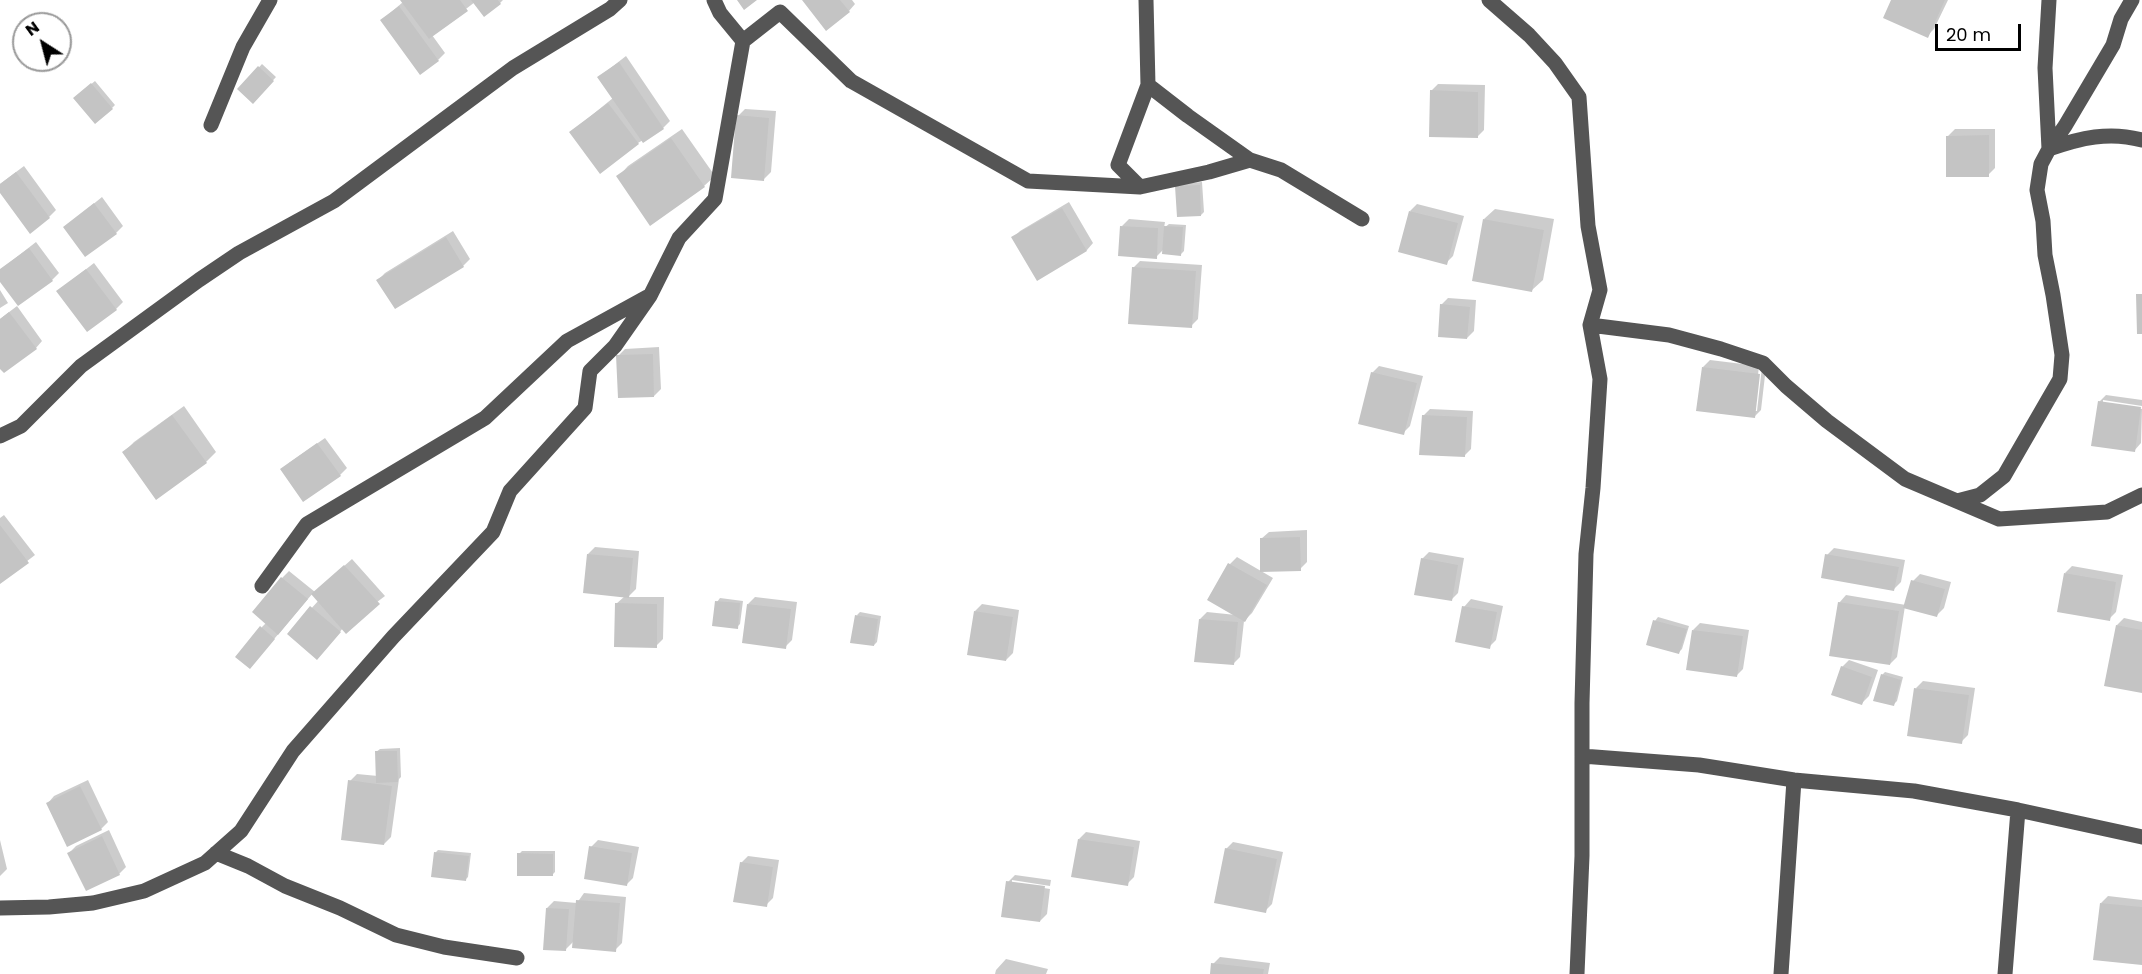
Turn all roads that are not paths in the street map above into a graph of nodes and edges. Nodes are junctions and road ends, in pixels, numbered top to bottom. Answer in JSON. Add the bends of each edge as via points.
{"nodes":[{"id":1,"x":270,"y":0,"type":"edge"},
{"id":2,"x":620,"y":0,"type":"edge"},
{"id":3,"x":714,"y":0,"type":"edge"},
{"id":4,"x":1146,"y":0,"type":"edge"},
{"id":5,"x":1489,"y":0,"type":"edge"},
{"id":6,"x":2049,"y":0,"type":"edge"},
{"id":7,"x":2132,"y":0,"type":"edge"},
{"id":8,"x":743,"y":41,"type":"junction"},
{"id":9,"x":1148,"y":85,"type":"junction"},
{"id":10,"x":211,"y":125,"type":"dead end"},
{"id":11,"x":2142,"y":140,"type":"edge"},
{"id":12,"x":2049,"y":149,"type":"junction"},
{"id":13,"x":1250,"y":160,"type":"junction"},
{"id":14,"x":1118,"y":165,"type":"junction"},
{"id":15,"x":1089,"y":185,"type":"junction"},
{"id":16,"x":1140,"y":187,"type":"junction"},
{"id":17,"x":1362,"y":219,"type":"dead end"},
{"id":18,"x":650,"y":296,"type":"junction"},
{"id":19,"x":1590,"y":325,"type":"junction"},
{"id":20,"x":0,"y":436,"type":"edge"},
{"id":21,"x":2142,"y":495,"type":"edge"},
{"id":22,"x":1957,"y":501,"type":"junction"},
{"id":23,"x":262,"y":586,"type":"dead end"},
{"id":24,"x":1582,"y":756,"type":"junction"},
{"id":25,"x":1794,"y":780,"type":"junction"},
{"id":26,"x":2018,"y":810,"type":"junction"},
{"id":27,"x":2142,"y":837,"type":"edge"},
{"id":28,"x":216,"y":853,"type":"junction"},
{"id":29,"x":0,"y":908,"type":"edge"},
{"id":30,"x":517,"y":958,"type":"dead end"},
{"id":31,"x":1577,"y":974,"type":"edge"},
{"id":32,"x":1781,"y":974,"type":"edge"},
{"id":33,"x":2005,"y":974,"type":"edge"}],
"edges":[{"from":1,"to":10,"type":"street","via":[[243,47]]},
{"from":2,"to":20,"type":"street","via":[[513,68],[334,201],[239,253],[199,280],[81,366],[21,426]]},
{"from":3,"to":8,"type":"street"},
{"from":4,"to":9,"type":"street"},
{"from":5,"to":19,"type":"street","via":[[1555,63],[1579,97],[1588,226],[1600,290]]},
{"from":6,"to":12,"type":"street","via":[[2045,68]]},
{"from":7,"to":12,"type":"street","via":[[2113,45]]},
{"from":8,"to":15,"type":"street","via":[[780,12],[851,81],[1028,181]]},
{"from":8,"to":18,"type":"street","via":[[715,199],[679,238]]},
{"from":9,"to":13,"type":"street"},
{"from":9,"to":14,"type":"street"},
{"from":11,"to":12,"type":"street","via":[[2106,134],[2079,138]]},
{"from":12,"to":22,"type":"street","via":[[2041,164],[2037,190],[2062,355],[2060,379],[2004,476],[1980,495]]},
{"from":13,"to":16,"type":"street"},
{"from":13,"to":17,"type":"street","via":[[1281,170]]},
{"from":14,"to":15,"type":"street"},
{"from":14,"to":16,"type":"street"},
{"from":15,"to":16,"type":"street"},
{"from":18,"to":23,"type":"street","via":[[567,341],[485,418],[308,524]]},
{"from":18,"to":28,"type":"street","via":[[615,346],[590,371],[585,408],[510,491],[494,532],[393,637],[293,751],[241,831]]},
{"from":19,"to":22,"type":"street","via":[[1669,335],[1763,363],[1871,455],[1905,479]]},
{"from":19,"to":24,"type":"street","via":[[1600,380],[1586,554]]},
{"from":21,"to":22,"type":"street","via":[[2107,512],[1999,519]]},
{"from":24,"to":25,"type":"street","via":[[1700,765]]},
{"from":24,"to":31,"type":"street"},
{"from":25,"to":26,"type":"street","via":[[1914,791]]},
{"from":25,"to":32,"type":"street"},
{"from":26,"to":27,"type":"street"},
{"from":26,"to":33,"type":"street"},
{"from":28,"to":29,"type":"street","via":[[205,863],[144,891],[93,903]]},
{"from":28,"to":30,"type":"street","via":[[396,935]]}]}
